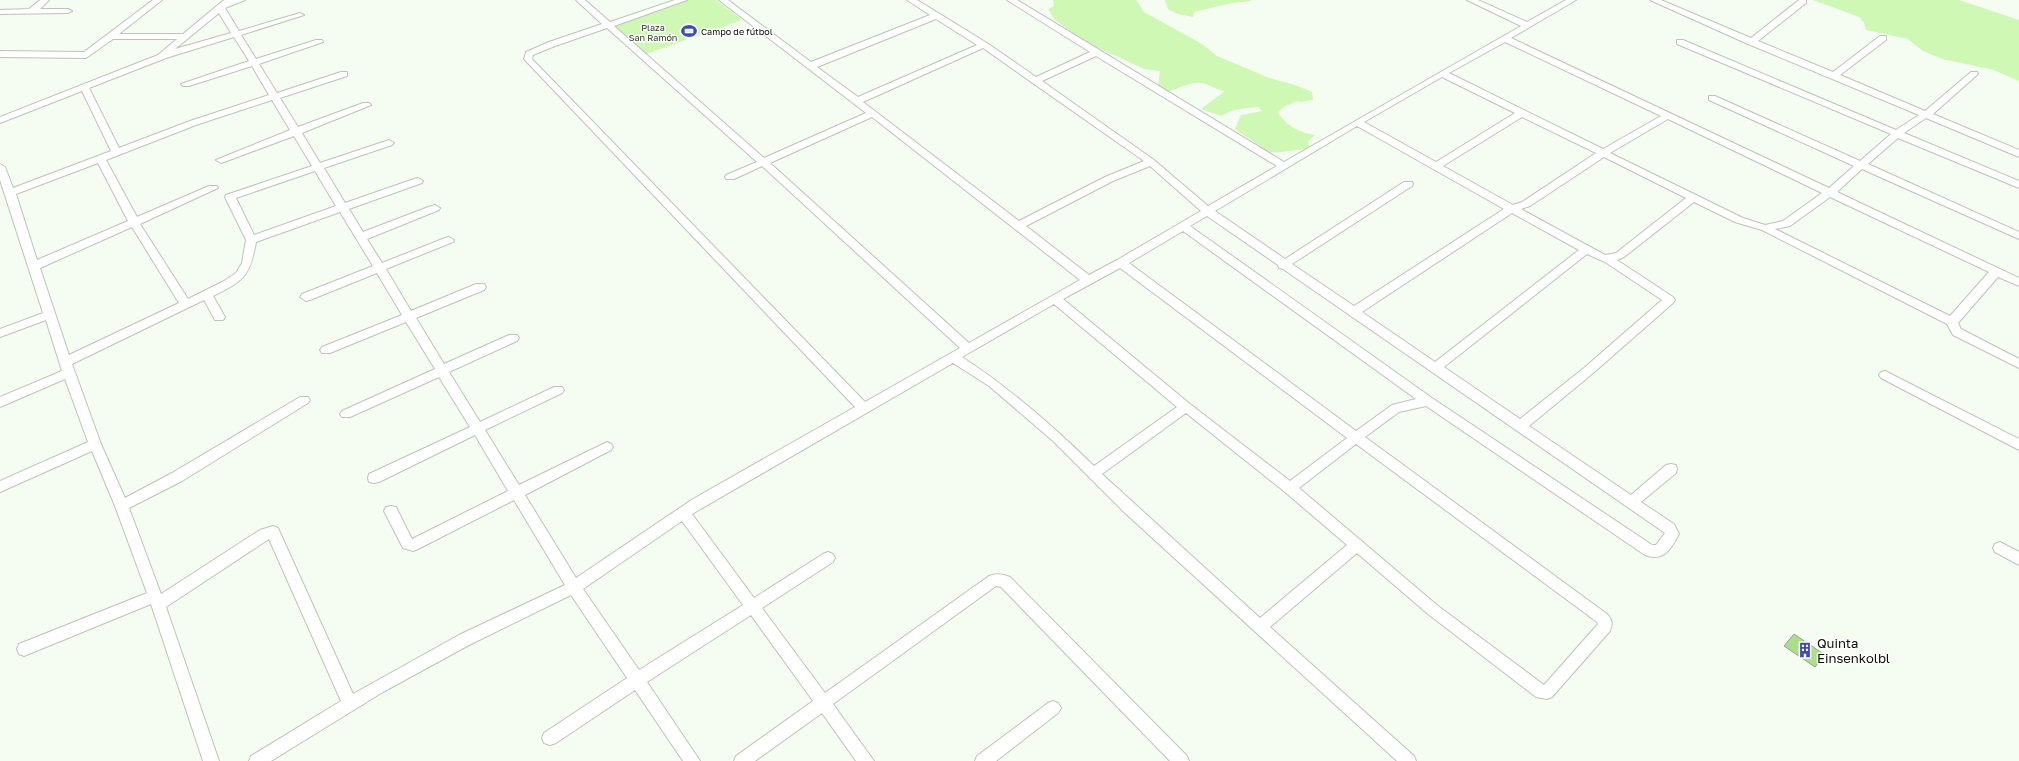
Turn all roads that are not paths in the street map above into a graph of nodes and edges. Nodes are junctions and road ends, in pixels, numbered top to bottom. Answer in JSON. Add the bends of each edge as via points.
{"nodes":[{"id":1,"x":45,"y":0,"type":"edge"},
{"id":2,"x":158,"y":0,"type":"edge"},
{"id":3,"x":241,"y":0,"type":"edge"},
{"id":4,"x":580,"y":0,"type":"edge"},
{"id":5,"x":683,"y":0,"type":"edge"},
{"id":6,"x":911,"y":0,"type":"edge"},
{"id":7,"x":1010,"y":0,"type":"edge"},
{"id":8,"x":1471,"y":0,"type":"edge"},
{"id":9,"x":1572,"y":0,"type":"edge"},
{"id":10,"x":1654,"y":0,"type":"edge"},
{"id":11,"x":729,"y":1,"type":"edge"},
{"id":12,"x":1804,"y":2,"type":"dead end"},
{"id":13,"x":225,"y":3,"type":"edge"},
{"id":14,"x":68,"y":11,"type":"dead end"},
{"id":15,"x":0,"y":12,"type":"edge"},
{"id":16,"x":31,"y":12,"type":"junction"},
{"id":17,"x":300,"y":15,"type":"dead end"},
{"id":18,"x":936,"y":16,"type":"junction"},
{"id":19,"x":610,"y":26,"type":"junction"},
{"id":20,"x":1528,"y":26,"type":"junction"},
{"id":21,"x":236,"y":33,"type":"junction"},
{"id":22,"x":109,"y":36,"type":"junction"},
{"id":23,"x":184,"y":37,"type":"junction"},
{"id":24,"x":1883,"y":38,"type":"dead end"},
{"id":25,"x":1506,"y":39,"type":"junction"},
{"id":26,"x":319,"y":42,"type":"dead end"},
{"id":27,"x":1680,"y":42,"type":"dead end"},
{"id":28,"x":1751,"y":42,"type":"junction"},
{"id":29,"x":984,"y":45,"type":"junction"},
{"id":30,"x":1095,"y":53,"type":"junction"},
{"id":31,"x":0,"y":54,"type":"edge"},
{"id":32,"x":162,"y":57,"type":"junction"},
{"id":33,"x":254,"y":62,"type":"junction"},
{"id":34,"x":810,"y":66,"type":"junction"},
{"id":35,"x":344,"y":74,"type":"dead end"},
{"id":36,"x":1443,"y":74,"type":"junction"},
{"id":37,"x":1974,"y":74,"type":"dead end"},
{"id":38,"x":1833,"y":76,"type":"junction"},
{"id":39,"x":1036,"y":81,"type":"junction"},
{"id":40,"x":186,"y":84,"type":"dead end"},
{"id":41,"x":84,"y":87,"type":"junction"},
{"id":42,"x":275,"y":96,"type":"junction"},
{"id":43,"x":1712,"y":98,"type":"dead end"},
{"id":44,"x":857,"y":101,"type":"junction"},
{"id":45,"x":366,"y":105,"type":"dead end"},
{"id":46,"x":874,"y":113,"type":"junction"},
{"id":47,"x":1521,"y":113,"type":"junction"},
{"id":48,"x":1925,"y":114,"type":"junction"},
{"id":49,"x":1669,"y":115,"type":"junction"},
{"id":50,"x":0,"y":120,"type":"edge"},
{"id":51,"x":1357,"y":122,"type":"junction"},
{"id":52,"x":298,"y":131,"type":"junction"},
{"id":53,"x":1898,"y":133,"type":"junction"},
{"id":54,"x":389,"y":143,"type":"dead end"},
{"id":55,"x":116,"y":152,"type":"junction"},
{"id":56,"x":1603,"y":153,"type":"junction"},
{"id":57,"x":2019,"y":154,"type":"edge"},
{"id":58,"x":100,"y":158,"type":"junction"},
{"id":59,"x":221,"y":160,"type":"dead end"},
{"id":60,"x":763,"y":162,"type":"junction"},
{"id":61,"x":1150,"y":162,"type":"junction"},
{"id":62,"x":1862,"y":165,"type":"junction"},
{"id":63,"x":1284,"y":166,"type":"junction"},
{"id":64,"x":1437,"y":166,"type":"junction"},
{"id":65,"x":0,"y":167,"type":"edge"},
{"id":66,"x":318,"y":167,"type":"junction"},
{"id":67,"x":730,"y":177,"type":"dead end"},
{"id":68,"x":418,"y":182,"type":"dead end"},
{"id":69,"x":1408,"y":184,"type":"dead end"},
{"id":70,"x":2019,"y":185,"type":"edge"},
{"id":71,"x":213,"y":188,"type":"dead end"},
{"id":72,"x":1830,"y":192,"type":"junction"},
{"id":73,"x":10,"y":193,"type":"junction"},
{"id":74,"x":1693,"y":197,"type":"junction"},
{"id":75,"x":343,"y":208,"type":"junction"},
{"id":76,"x":435,"y":208,"type":"dead end"},
{"id":77,"x":1512,"y":209,"type":"junction"},
{"id":78,"x":1207,"y":212,"type":"junction"},
{"id":79,"x":134,"y":222,"type":"junction"},
{"id":80,"x":1018,"y":225,"type":"junction"},
{"id":81,"x":1182,"y":225,"type":"junction"},
{"id":82,"x":1765,"y":228,"type":"junction"},
{"id":83,"x":2019,"y":236,"type":"edge"},
{"id":84,"x":361,"y":237,"type":"junction"},
{"id":85,"x":252,"y":240,"type":"junction"},
{"id":86,"x":449,"y":240,"type":"dead end"},
{"id":87,"x":1586,"y":250,"type":"junction"},
{"id":88,"x":1608,"y":259,"type":"junction"},
{"id":89,"x":1121,"y":263,"type":"junction"},
{"id":90,"x":1283,"y":265,"type":"junction"},
{"id":91,"x":34,"y":266,"type":"junction"},
{"id":92,"x":380,"y":268,"type":"junction"},
{"id":93,"x":1996,"y":272,"type":"junction"},
{"id":94,"x":1088,"y":280,"type":"junction"},
{"id":95,"x":2019,"y":282,"type":"edge"},
{"id":96,"x":480,"y":287,"type":"dead end"},
{"id":97,"x":207,"y":295,"type":"junction"},
{"id":98,"x":306,"y":297,"type":"dead end"},
{"id":99,"x":1055,"y":299,"type":"junction"},
{"id":100,"x":186,"y":305,"type":"junction"},
{"id":101,"x":1354,"y":312,"type":"junction"},
{"id":102,"x":49,"y":315,"type":"junction"},
{"id":103,"x":409,"y":316,"type":"junction"},
{"id":104,"x":219,"y":317,"type":"dead end"},
{"id":105,"x":1952,"y":322,"type":"junction"},
{"id":106,"x":0,"y":333,"type":"edge"},
{"id":107,"x":513,"y":338,"type":"dead end"},
{"id":108,"x":968,"y":349,"type":"junction"},
{"id":109,"x":326,"y":350,"type":"dead end"},
{"id":110,"x":954,"y":358,"type":"junction"},
{"id":111,"x":2019,"y":364,"type":"edge"},
{"id":112,"x":67,"y":367,"type":"junction"},
{"id":113,"x":1435,"y":368,"type":"junction"},
{"id":114,"x":442,"y":371,"type":"junction"},
{"id":115,"x":1884,"y":375,"type":"dead end"},
{"id":116,"x":558,"y":390,"type":"dead end"},
{"id":117,"x":304,"y":400,"type":"dead end"},
{"id":118,"x":1428,"y":401,"type":"junction"},
{"id":119,"x":0,"y":402,"type":"edge"},
{"id":120,"x":1186,"y":407,"type":"junction"},
{"id":121,"x":864,"y":409,"type":"junction"},
{"id":122,"x":346,"y":414,"type":"dead end"},
{"id":123,"x":1520,"y":426,"type":"junction"},
{"id":124,"x":478,"y":429,"type":"junction"},
{"id":125,"x":1355,"y":437,"type":"junction"},
{"id":126,"x":95,"y":444,"type":"junction"},
{"id":127,"x":2019,"y":445,"type":"edge"},
{"id":128,"x":607,"y":447,"type":"dead end"},
{"id":129,"x":1671,"y":469,"type":"dead end"},
{"id":130,"x":1093,"y":473,"type":"junction"},
{"id":131,"x":374,"y":478,"type":"dead end"},
{"id":132,"x":0,"y":487,"type":"edge"},
{"id":133,"x":1290,"y":488,"type":"junction"},
{"id":134,"x":517,"y":494,"type":"junction"},
{"id":135,"x":1631,"y":503,"type":"junction"},
{"id":136,"x":122,"y":506,"type":"junction"},
{"id":137,"x":391,"y":511,"type":"dead end"},
{"id":138,"x":684,"y":513,"type":"junction"},
{"id":139,"x":1357,"y":545,"type":"junction"},
{"id":140,"x":2000,"y":548,"type":"dead end"},
{"id":141,"x":828,"y":558,"type":"dead end"},
{"id":142,"x":2019,"y":559,"type":"edge"},
{"id":143,"x":574,"y":586,"type":"junction"},
{"id":144,"x":157,"y":600,"type":"junction"},
{"id":145,"x":752,"y":606,"type":"junction"},
{"id":146,"x":1260,"y":627,"type":"junction"},
{"id":147,"x":24,"y":649,"type":"dead end"},
{"id":148,"x":637,"y":680,"type":"junction"},
{"id":149,"x":824,"y":703,"type":"junction"},
{"id":150,"x":350,"y":704,"type":"junction"},
{"id":151,"x":1053,"y":708,"type":"dead end"},
{"id":152,"x":550,"y":738,"type":"dead end"},
{"id":153,"x":211,"y":761,"type":"edge"},
{"id":154,"x":257,"y":761,"type":"edge"},
{"id":155,"x":692,"y":761,"type":"edge"},
{"id":156,"x":742,"y":761,"type":"edge"},
{"id":157,"x":866,"y":761,"type":"edge"},
{"id":158,"x":983,"y":761,"type":"edge"},
{"id":159,"x":1181,"y":761,"type":"edge"},
{"id":160,"x":1408,"y":761,"type":"edge"}],
"edges":[{"from":1,"to":16,"type":"street"},
{"from":2,"to":22,"type":"street"},
{"from":3,"to":13,"type":"street"},
{"from":4,"to":19,"type":"street"},
{"from":5,"to":19,"type":"street"},
{"from":6,"to":18,"type":"street"},
{"from":7,"to":30,"type":"street"},
{"from":8,"to":20,"type":"street"},
{"from":9,"to":20,"type":"street"},
{"from":10,"to":28,"type":"street"},
{"from":11,"to":34,"type":"street"},
{"from":12,"to":28,"type":"street"},
{"from":13,"to":21,"type":"street"},
{"from":13,"to":23,"type":"street"},
{"from":14,"to":16,"type":"street"},
{"from":15,"to":16,"type":"street"},
{"from":17,"to":21,"type":"street"},
{"from":18,"to":29,"type":"street"},
{"from":18,"to":34,"type":"street"},
{"from":19,"to":60,"type":"street"},
{"from":19,"to":121,"type":"street","via":[[539,49],[529,54],[528,59]]},
{"from":20,"to":25,"type":"street"},
{"from":21,"to":32,"type":"street"},
{"from":21,"to":33,"type":"street"},
{"from":22,"to":23,"type":"street"},
{"from":22,"to":31,"type":"street","via":[[80,57]]},
{"from":23,"to":32,"type":"street"},
{"from":24,"to":38,"type":"street"},
{"from":25,"to":36,"type":"street"},
{"from":25,"to":49,"type":"street"},
{"from":26,"to":33,"type":"street"},
{"from":27,"to":53,"type":"street"},
{"from":28,"to":38,"type":"street"},
{"from":29,"to":39,"type":"street"},
{"from":29,"to":44,"type":"street"},
{"from":30,"to":39,"type":"street"},
{"from":30,"to":63,"type":"street"},
{"from":32,"to":41,"type":"street"},
{"from":33,"to":40,"type":"street"},
{"from":33,"to":42,"type":"street"},
{"from":34,"to":44,"type":"street"},
{"from":35,"to":42,"type":"street"},
{"from":36,"to":47,"type":"street"},
{"from":36,"to":51,"type":"street"},
{"from":37,"to":48,"type":"street","via":[[1937,107]]},
{"from":38,"to":48,"type":"street"},
{"from":39,"to":61,"type":"street"},
{"from":41,"to":50,"type":"street"},
{"from":41,"to":55,"type":"street"},
{"from":42,"to":52,"type":"street"},
{"from":42,"to":55,"type":"street"},
{"from":43,"to":62,"type":"street"},
{"from":44,"to":46,"type":"street"},
{"from":45,"to":52,"type":"street"},
{"from":46,"to":60,"type":"street"},
{"from":46,"to":80,"type":"street"},
{"from":47,"to":56,"type":"street"},
{"from":47,"to":64,"type":"street"},
{"from":48,"to":53,"type":"street"},
{"from":48,"to":57,"type":"street"},
{"from":49,"to":56,"type":"street"},
{"from":49,"to":72,"type":"street"},
{"from":51,"to":63,"type":"street"},
{"from":51,"to":64,"type":"street"},
{"from":52,"to":59,"type":"street"},
{"from":52,"to":66,"type":"street"},
{"from":53,"to":62,"type":"street"},
{"from":53,"to":70,"type":"street"},
{"from":54,"to":66,"type":"street"},
{"from":55,"to":58,"type":"street"},
{"from":56,"to":74,"type":"street"},
{"from":56,"to":77,"type":"street","via":[[1526,204]]},
{"from":58,"to":73,"type":"street"},
{"from":58,"to":79,"type":"street"},
{"from":60,"to":67,"type":"street"},
{"from":60,"to":108,"type":"street"},
{"from":61,"to":78,"type":"street"},
{"from":61,"to":80,"type":"street","via":[[1109,179]]},
{"from":62,"to":72,"type":"street"},
{"from":62,"to":83,"type":"street"},
{"from":63,"to":78,"type":"street"},
{"from":64,"to":77,"type":"street"},
{"from":65,"to":73,"type":"street"},
{"from":66,"to":75,"type":"street"},
{"from":66,"to":85,"type":"street","via":[[229,198]]},
{"from":68,"to":75,"type":"street"},
{"from":69,"to":90,"type":"street"},
{"from":71,"to":79,"type":"street"},
{"from":72,"to":82,"type":"street","via":[[1786,224]]},
{"from":72,"to":93,"type":"street"},
{"from":73,"to":91,"type":"street"},
{"from":74,"to":82,"type":"street","via":[[1739,220]]},
{"from":74,"to":88,"type":"street","via":[[1620,255]]},
{"from":75,"to":84,"type":"street"},
{"from":75,"to":85,"type":"street"},
{"from":76,"to":84,"type":"street"},
{"from":77,"to":87,"type":"street"},
{"from":77,"to":101,"type":"street"},
{"from":78,"to":81,"type":"street"},
{"from":78,"to":90,"type":"street"},
{"from":79,"to":91,"type":"street"},
{"from":79,"to":100,"type":"street"},
{"from":80,"to":94,"type":"street"},
{"from":81,"to":89,"type":"street"},
{"from":81,"to":118,"type":"street"},
{"from":82,"to":105,"type":"street"},
{"from":84,"to":92,"type":"street"},
{"from":85,"to":97,"type":"street","via":[[247,263],[240,275]]},
{"from":86,"to":92,"type":"street"},
{"from":87,"to":88,"type":"street"},
{"from":87,"to":113,"type":"street"},
{"from":88,"to":123,"type":"street","via":[[1669,300]]},
{"from":89,"to":94,"type":"street"},
{"from":89,"to":125,"type":"street"},
{"from":90,"to":101,"type":"street"},
{"from":91,"to":102,"type":"street"},
{"from":92,"to":98,"type":"street"},
{"from":92,"to":103,"type":"street"},
{"from":93,"to":95,"type":"street"},
{"from":93,"to":105,"type":"street"},
{"from":94,"to":99,"type":"street"},
{"from":96,"to":103,"type":"street"},
{"from":97,"to":100,"type":"street"},
{"from":97,"to":104,"type":"street"},
{"from":99,"to":108,"type":"street"},
{"from":99,"to":120,"type":"street"},
{"from":100,"to":112,"type":"street"},
{"from":101,"to":113,"type":"street"},
{"from":102,"to":106,"type":"street"},
{"from":102,"to":112,"type":"street"},
{"from":103,"to":109,"type":"street"},
{"from":103,"to":114,"type":"street"},
{"from":105,"to":111,"type":"street","via":[[1957,332]]},
{"from":107,"to":114,"type":"street"},
{"from":108,"to":110,"type":"street"},
{"from":110,"to":121,"type":"street"},
{"from":110,"to":130,"type":"street","via":[[993,383],[1056,437]]},
{"from":112,"to":119,"type":"street"},
{"from":112,"to":126,"type":"street"},
{"from":113,"to":123,"type":"street"},
{"from":114,"to":122,"type":"street"},
{"from":114,"to":124,"type":"street"},
{"from":115,"to":127,"type":"street"},
{"from":116,"to":124,"type":"street"},
{"from":117,"to":136,"type":"street","via":[[177,477]]},
{"from":118,"to":125,"type":"street","via":[[1396,408]]},
{"from":118,"to":135,"type":"street","via":[[1650,551],[1660,551],[1672,531]]},
{"from":120,"to":130,"type":"street"},
{"from":120,"to":133,"type":"street"},
{"from":121,"to":138,"type":"street"},
{"from":123,"to":135,"type":"street"},
{"from":124,"to":131,"type":"street"},
{"from":124,"to":134,"type":"street"},
{"from":125,"to":133,"type":"street"},
{"from":125,"to":139,"type":"street","via":[[1602,618],[1606,622],[1605,626],[1547,692],[1541,692],[1433,610]]},
{"from":126,"to":132,"type":"street"},
{"from":126,"to":136,"type":"street"},
{"from":128,"to":134,"type":"street"},
{"from":129,"to":135,"type":"street"},
{"from":130,"to":146,"type":"street"},
{"from":133,"to":139,"type":"street"},
{"from":134,"to":137,"type":"street","via":[[413,545],[408,544]]},
{"from":134,"to":143,"type":"street"},
{"from":136,"to":144,"type":"street"},
{"from":138,"to":143,"type":"street"},
{"from":138,"to":145,"type":"street"},
{"from":139,"to":146,"type":"street"},
{"from":140,"to":142,"type":"street"},
{"from":141,"to":145,"type":"street"},
{"from":143,"to":148,"type":"street"},
{"from":143,"to":150,"type":"street","via":[[464,640]]},
{"from":144,"to":147,"type":"street"},
{"from":144,"to":150,"type":"street","via":[[265,534],[273,532]]},
{"from":144,"to":153,"type":"street"},
{"from":145,"to":148,"type":"street"},
{"from":145,"to":149,"type":"street"},
{"from":146,"to":160,"type":"street"},
{"from":148,"to":152,"type":"street"},
{"from":148,"to":155,"type":"street"},
{"from":149,"to":156,"type":"street"},
{"from":149,"to":157,"type":"street"},
{"from":149,"to":159,"type":"street","via":[[994,580],[999,579],[1005,581]]},
{"from":150,"to":154,"type":"street"},
{"from":151,"to":158,"type":"street"}]}
